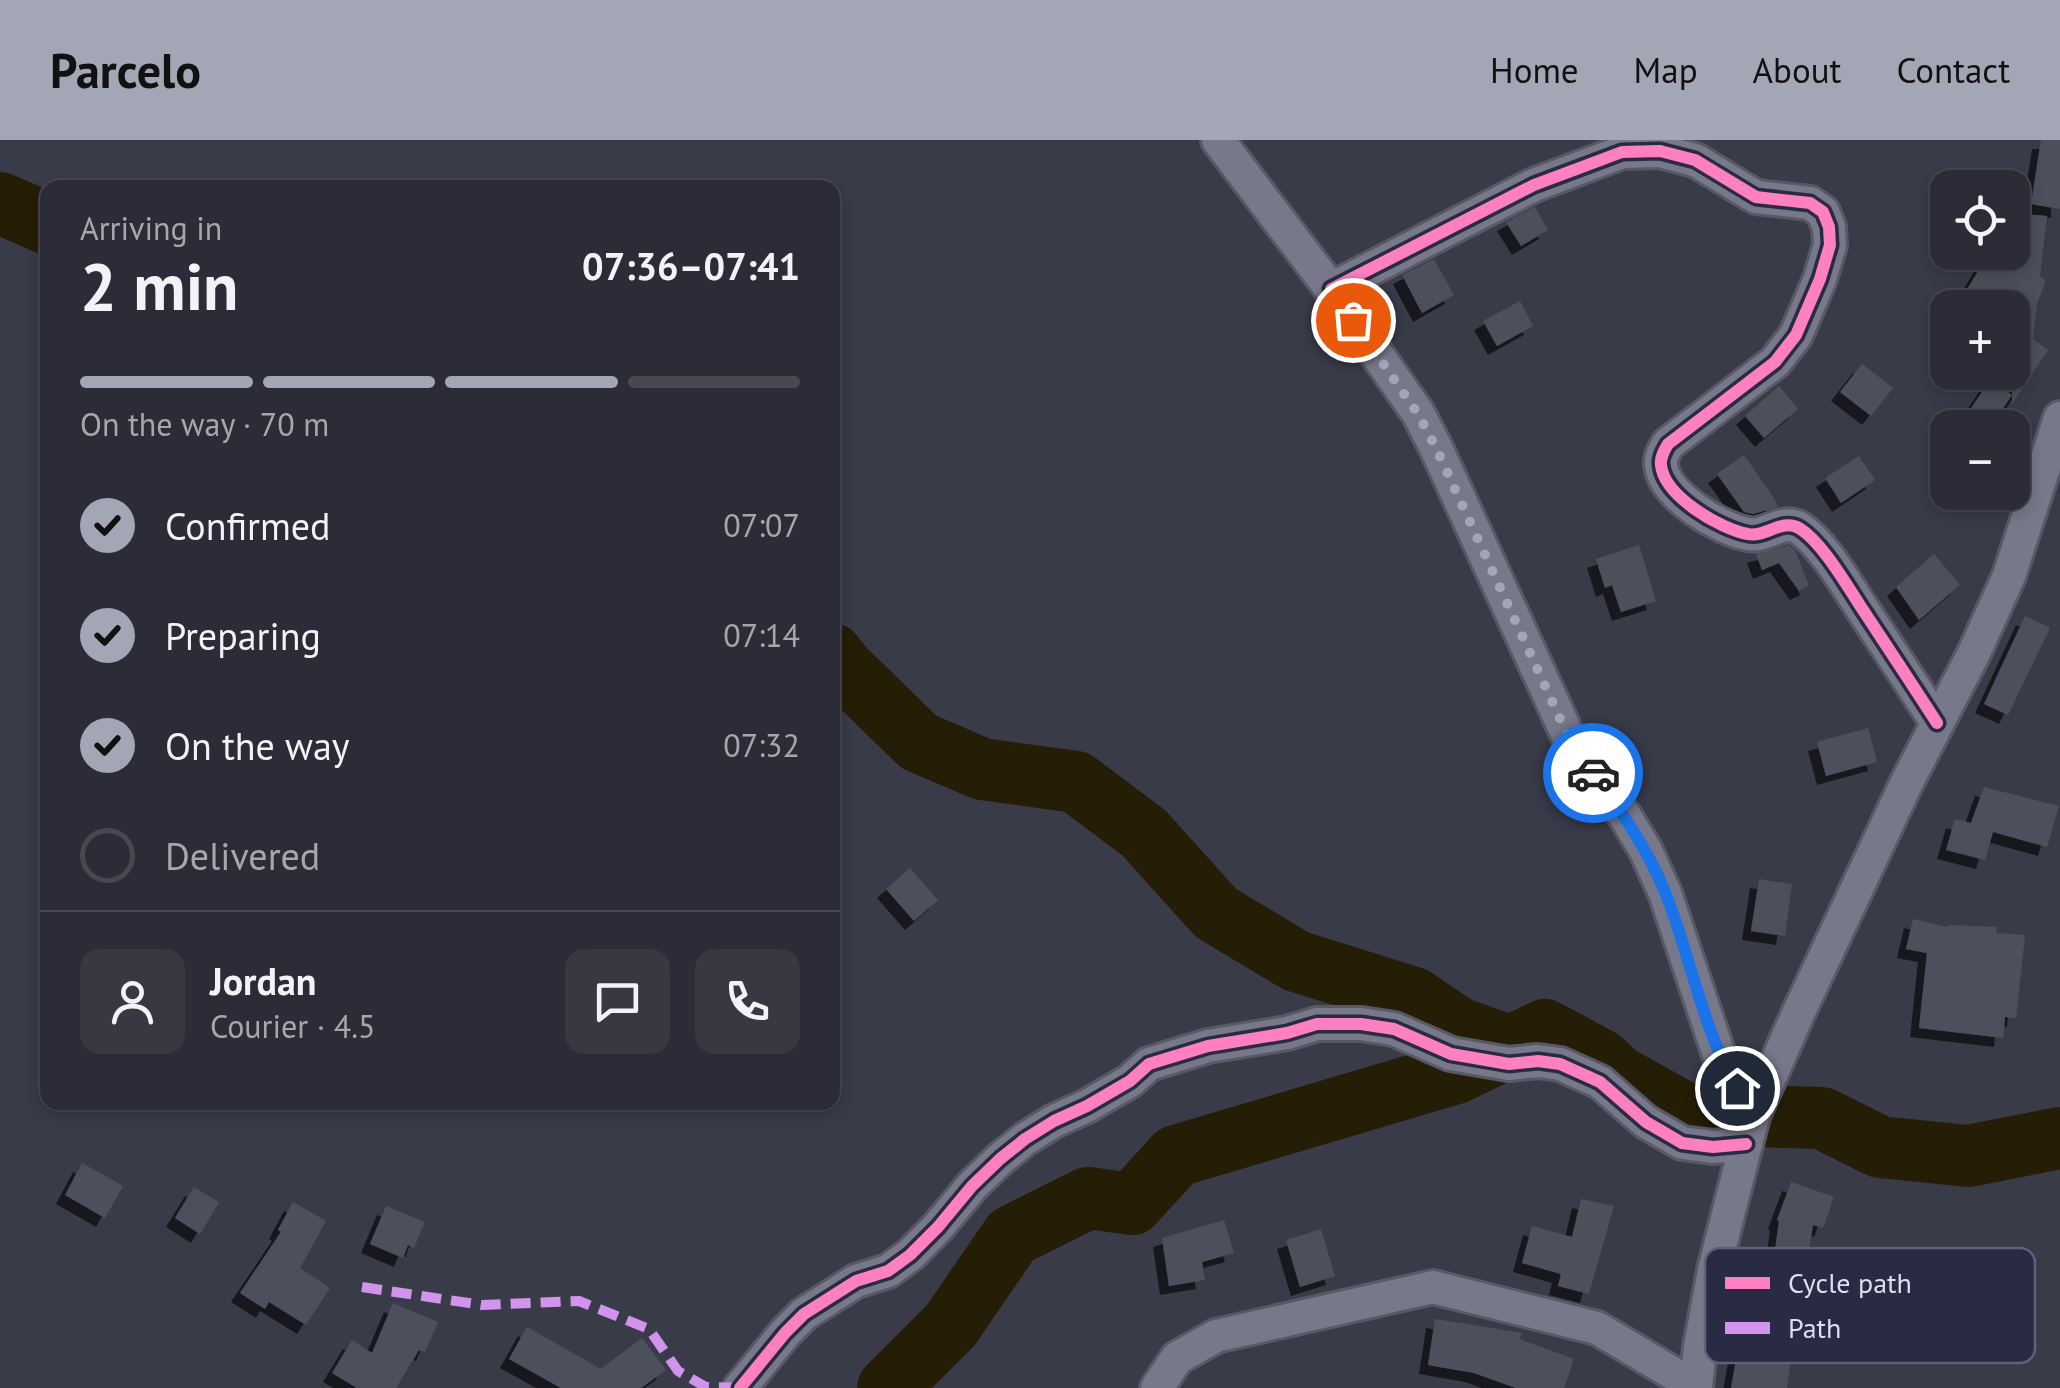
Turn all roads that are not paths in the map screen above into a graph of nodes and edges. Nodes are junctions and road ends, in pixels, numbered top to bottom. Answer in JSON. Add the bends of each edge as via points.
{"nodes":[{"id":1,"x":1218,"y":140,"type":"edge"},
{"id":2,"x":1331,"y":289,"type":"junction"},
{"id":3,"x":2060,"y":418,"type":"edge"},
{"id":4,"x":1937,"y":723,"type":"junction"},
{"id":5,"x":1750,"y":1130,"type":"junction"},
{"id":6,"x":1720,"y":1248,"type":"edge"},
{"id":7,"x":1705,"y":1319,"type":"edge"},
{"id":8,"x":740,"y":1388,"type":"edge"},
{"id":9,"x":1157,"y":1388,"type":"edge"},
{"id":10,"x":1696,"y":1388,"type":"edge"}],
"edges":[{"from":1,"to":2,"type":"street"},
{"from":2,"to":4,"type":"street","via":[[1534,185],[1622,152],[1660,151],[1695,160],[1756,197],[1810,203],[1823,212],[1830,246],[1796,335],[1774,362],[1668,444],[1661,469],[1673,491],[1728,529],[1754,536],[1782,525],[1797,527],[1828,557]]},
{"from":2,"to":5,"type":"street","via":[[1418,414],[1568,736],[1646,852]]},
{"from":3,"to":4,"type":"street","via":[[2009,576]]},
{"from":4,"to":5,"type":"street"},
{"from":5,"to":6,"type":"street"},
{"from":5,"to":8,"type":"street","via":[[1713,1147],[1682,1143],[1600,1082],[1560,1064],[1451,1054],[1394,1029],[1362,1024],[1317,1024],[1208,1046],[1149,1064],[1000,1159],[910,1255],[804,1314]]},
{"from":7,"to":10,"type":"street"},
{"from":9,"to":10,"type":"street","via":[[1177,1358],[1216,1336],[1433,1287],[1597,1328]]}]}
